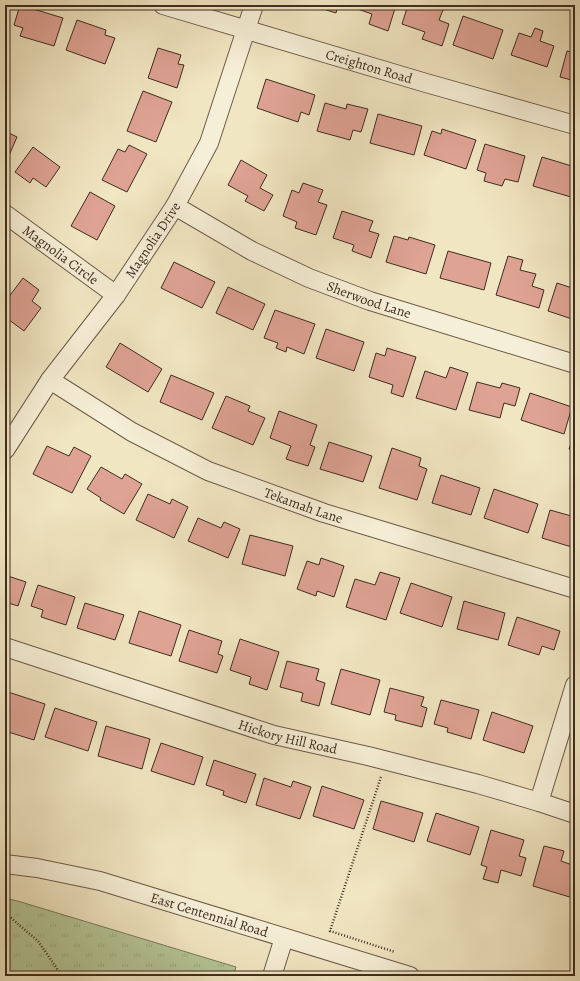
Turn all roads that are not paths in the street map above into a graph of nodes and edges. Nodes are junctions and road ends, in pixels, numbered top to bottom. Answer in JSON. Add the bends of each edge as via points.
{"nodes":[{"id":1,"x":163,"y":5,"type":"edge"},
{"id":2,"x":254,"y":5,"type":"edge"},
{"id":3,"x":246,"y":30,"type":"junction"},
{"id":4,"x":575,"y":125,"type":"edge"},
{"id":5,"x":175,"y":206,"type":"junction"},
{"id":6,"x":5,"y":214,"type":"edge"},
{"id":7,"x":116,"y":295,"type":"junction"},
{"id":8,"x":575,"y":364,"type":"edge"},
{"id":9,"x":50,"y":380,"type":"junction"},
{"id":10,"x":5,"y":450,"type":"edge"},
{"id":11,"x":575,"y":589,"type":"edge"},
{"id":12,"x":5,"y":647,"type":"edge"},
{"id":13,"x":575,"y":685,"type":"edge"},
{"id":14,"x":539,"y":802,"type":"junction"},
{"id":15,"x":575,"y":814,"type":"edge"},
{"id":16,"x":5,"y":864,"type":"edge"},
{"id":17,"x":284,"y":938,"type":"junction"},
{"id":18,"x":272,"y":976,"type":"edge"},
{"id":19,"x":410,"y":976,"type":"edge"}],
"edges":[{"from":1,"to":3,"type":"street","name":"Creighton Road"},
{"from":2,"to":3,"type":"street","name":"Magnolia Drive"},
{"from":3,"to":4,"type":"street","name":"Creighton Road"},
{"from":3,"to":5,"type":"street","name":"Magnolia Drive","via":[[209,142]]},
{"from":5,"to":7,"type":"street","name":"Magnolia Drive"},
{"from":5,"to":8,"type":"street","name":"Sherwood Lane","via":[[252,251],[309,278],[370,301]]},
{"from":6,"to":7,"type":"street","name":"Magnolia Circle"},
{"from":7,"to":9,"type":"street","name":"Magnolia Drive"},
{"from":9,"to":10,"type":"street","name":"Magnolia Drive"},
{"from":9,"to":11,"type":"street","name":"Tekamah Lane","via":[[132,432],[208,471],[324,513]]},
{"from":12,"to":14,"type":"street","name":"Hickory Hill Road","via":[[274,735],[471,782]]},
{"from":13,"to":14,"type":"street"},
{"from":14,"to":15,"type":"street","name":"Hickory Hill Road"},
{"from":16,"to":17,"type":"street","name":"East Centennial Road","via":[[100,881]]},
{"from":17,"to":18,"type":"street"},
{"from":17,"to":19,"type":"street","name":"East Centennial Road"}]}
